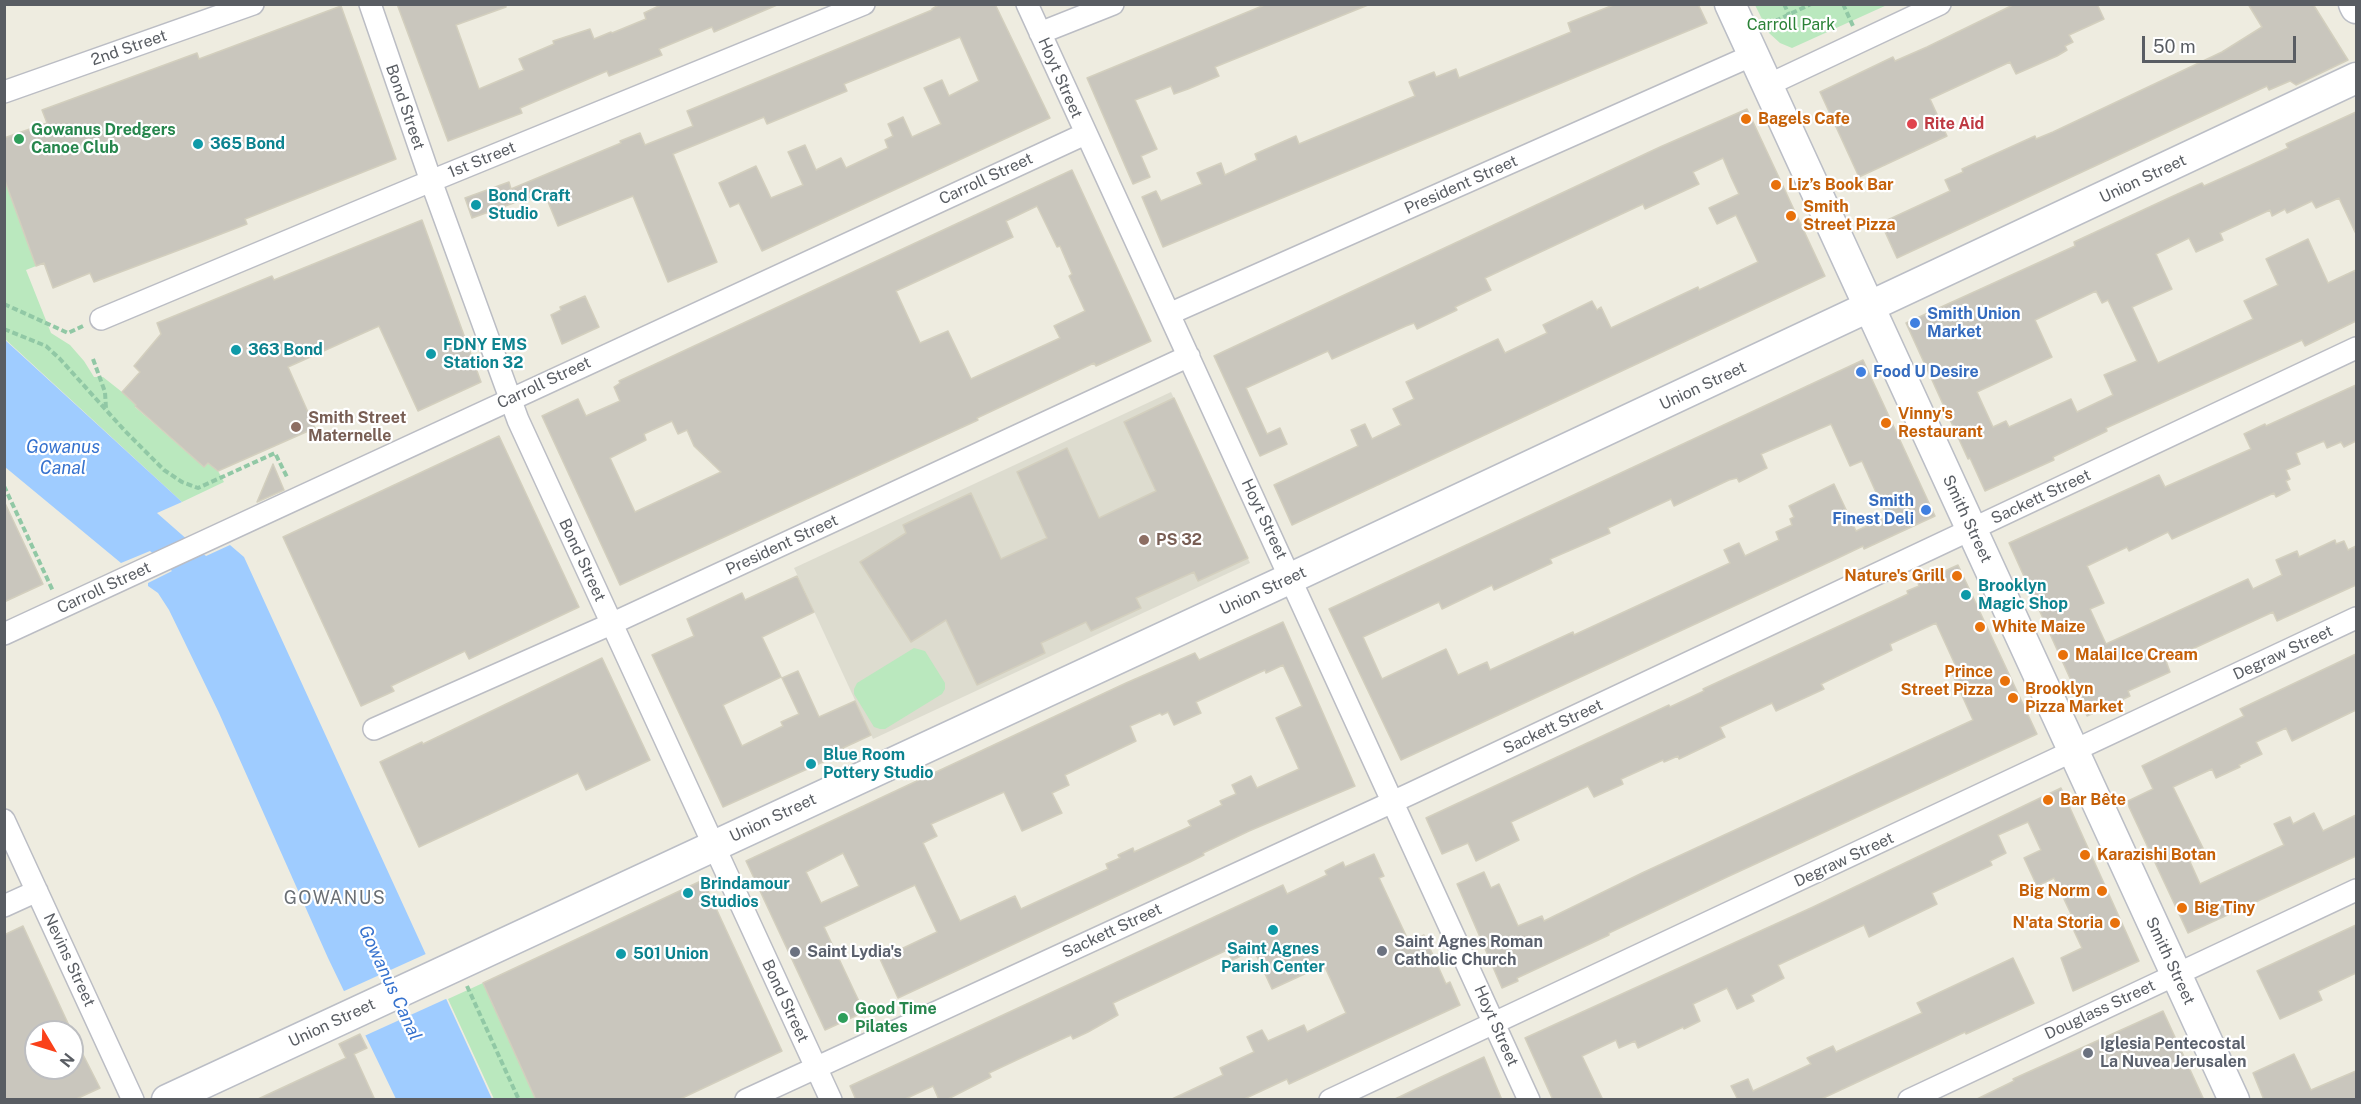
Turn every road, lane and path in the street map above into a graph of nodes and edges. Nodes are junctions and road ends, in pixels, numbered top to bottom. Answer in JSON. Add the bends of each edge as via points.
{"nodes":[{"id":1,"x":253,"y":4,"type":"edge"},
{"id":2,"x":370,"y":4,"type":"edge"},
{"id":3,"x":864,"y":4,"type":"edge"},
{"id":4,"x":1027,"y":4,"type":"edge"},
{"id":5,"x":1113,"y":4,"type":"edge"},
{"id":6,"x":1730,"y":4,"type":"edge"},
{"id":7,"x":1784,"y":4,"type":"edge"},
{"id":8,"x":1811,"y":4,"type":"edge"},
{"id":9,"x":1843,"y":4,"type":"edge"},
{"id":10,"x":1940,"y":4,"type":"edge"},
{"id":11,"x":1789,"y":15,"type":"junction"},
{"id":12,"x":1767,"y":26,"type":"dead end"},
{"id":13,"x":1853,"y":27,"type":"dead end"},
{"id":14,"x":1040,"y":33,"type":"junction"},
{"id":15,"x":1753,"y":55,"type":"junction"},
{"id":16,"x":2356,"y":78,"type":"edge"},
{"id":17,"x":1768,"y":86,"type":"junction"},
{"id":18,"x":4,"y":92,"type":"edge"},
{"id":19,"x":1085,"y":134,"type":"junction"},
{"id":20,"x":431,"y":181,"type":"junction"},
{"id":21,"x":4,"y":304,"type":"edge"},
{"id":22,"x":1870,"y":308,"type":"junction"},
{"id":23,"x":1169,"y":314,"type":"junction"},
{"id":24,"x":101,"y":319,"type":"dead end"},
{"id":25,"x":4,"y":329,"type":"edge"},
{"id":26,"x":68,"y":333,"type":"dead end"},
{"id":27,"x":2356,"y":348,"type":"edge"},
{"id":28,"x":1189,"y":356,"type":"junction"},
{"id":29,"x":93,"y":360,"type":"dead end"},
{"id":30,"x":511,"y":399,"type":"junction"},
{"id":31,"x":105,"y":410,"type":"junction"},
{"id":32,"x":288,"y":479,"type":"dead end"},
{"id":33,"x":4,"y":486,"type":"edge"},
{"id":34,"x":1971,"y":530,"type":"junction"},
{"id":35,"x":1291,"y":578,"type":"junction"},
{"id":36,"x":54,"y":592,"type":"dead end"},
{"id":37,"x":2356,"y":618,"type":"edge"},
{"id":38,"x":611,"y":624,"type":"junction"},
{"id":39,"x":4,"y":634,"type":"edge"},
{"id":40,"x":374,"y":729,"type":"dead end"},
{"id":41,"x":2074,"y":752,"type":"junction"},
{"id":42,"x":1394,"y":801,"type":"junction"},
{"id":43,"x":4,"y":820,"type":"edge"},
{"id":44,"x":714,"y":845,"type":"junction"},
{"id":45,"x":2356,"y":890,"type":"edge"},
{"id":46,"x":37,"y":891,"type":"junction"},
{"id":47,"x":4,"y":906,"type":"edge"},
{"id":48,"x":2176,"y":974,"type":"junction"},
{"id":49,"x":454,"y":979,"type":"junction"},
{"id":50,"x":1495,"y":1023,"type":"junction"},
{"id":51,"x":816,"y":1067,"type":"junction"},
{"id":52,"x":133,"y":1100,"type":"edge"},
{"id":53,"x":167,"y":1100,"type":"edge"},
{"id":54,"x":519,"y":1100,"type":"edge"},
{"id":55,"x":746,"y":1100,"type":"edge"},
{"id":56,"x":831,"y":1100,"type":"edge"},
{"id":57,"x":1330,"y":1100,"type":"edge"},
{"id":58,"x":1529,"y":1100,"type":"edge"},
{"id":59,"x":1909,"y":1100,"type":"edge"},
{"id":60,"x":2234,"y":1100,"type":"edge"}],
"edges":[{"from":1,"to":18,"type":"street","name":"2nd Street"},
{"from":2,"to":20,"type":"street","name":"Bond Street"},
{"from":3,"to":20,"type":"street","name":"1st Street"},
{"from":4,"to":14,"type":"street","name":"Hoyt Street"},
{"from":5,"to":14,"type":"street"},
{"from":6,"to":15,"type":"street","name":"Smith Street"},
{"from":7,"to":11,"type":"path"},
{"from":8,"to":11,"type":"path"},
{"from":9,"to":13,"type":"path"},
{"from":10,"to":17,"type":"street"},
{"from":11,"to":12,"type":"path"},
{"from":14,"to":19,"type":"street","name":"Hoyt Street"},
{"from":15,"to":17,"type":"street","name":"Smith Street"},
{"from":15,"to":23,"type":"street","name":"President Street"},
{"from":16,"to":22,"type":"street","name":"Union Street"},
{"from":17,"to":22,"type":"street","name":"Smith Street"},
{"from":19,"to":23,"type":"street","name":"Hoyt Street"},
{"from":19,"to":30,"type":"street","name":"Carroll Street"},
{"from":20,"to":24,"type":"street","name":"1st Street"},
{"from":20,"to":30,"type":"street","name":"Bond Street"},
{"from":21,"to":26,"type":"path"},
{"from":22,"to":34,"type":"street","name":"Smith Street"},
{"from":22,"to":35,"type":"street","name":"Union Street"},
{"from":23,"to":28,"type":"street","name":"Hoyt Street"},
{"from":25,"to":31,"type":"path","via":[[46,346]]},
{"from":27,"to":34,"type":"street","name":"Sackett Street"},
{"from":28,"to":35,"type":"street","name":"Hoyt Street"},
{"from":28,"to":38,"type":"street","name":"President Street"},
{"from":29,"to":31,"type":"path","via":[[105,392]]},
{"from":30,"to":38,"type":"street","name":"Bond Street"},
{"from":30,"to":39,"type":"street","name":"Carroll Street"},
{"from":31,"to":32,"type":"path","via":[[164,470],[182,482],[198,488],[275,453]]},
{"from":33,"to":36,"type":"path"},
{"from":34,"to":41,"type":"street","name":"Smith Street"},
{"from":34,"to":42,"type":"street","name":"Sackett Street"},
{"from":35,"to":42,"type":"street","name":"Hoyt Street"},
{"from":35,"to":44,"type":"street","name":"Union Street"},
{"from":37,"to":41,"type":"street","name":"Degraw Street"},
{"from":38,"to":40,"type":"street","name":"President Street"},
{"from":38,"to":44,"type":"street","name":"Bond Street"},
{"from":41,"to":48,"type":"street","name":"Smith Street"},
{"from":41,"to":50,"type":"street","name":"Degraw Street"},
{"from":42,"to":50,"type":"street","name":"Hoyt Street"},
{"from":42,"to":51,"type":"street","name":"Sackett Street"},
{"from":43,"to":46,"type":"street","name":"Nevins Street"},
{"from":44,"to":49,"type":"street","name":"Union Street"},
{"from":44,"to":51,"type":"street","name":"Bond Street"},
{"from":45,"to":48,"type":"street","name":"Douglass Street"},
{"from":46,"to":47,"type":"street"},
{"from":46,"to":52,"type":"street","name":"Nevins Street"},
{"from":48,"to":59,"type":"street","name":"Douglass Street"},
{"from":48,"to":60,"type":"street","name":"Smith Street"},
{"from":49,"to":53,"type":"street","name":"Union Street","via":[[352,1014]]},
{"from":49,"to":54,"type":"path"},
{"from":50,"to":57,"type":"street","name":"Degraw Street"},
{"from":50,"to":58,"type":"street","name":"Hoyt Street"},
{"from":51,"to":55,"type":"street","name":"Sackett Street"},
{"from":51,"to":56,"type":"street","name":"Bond Street"}]}
